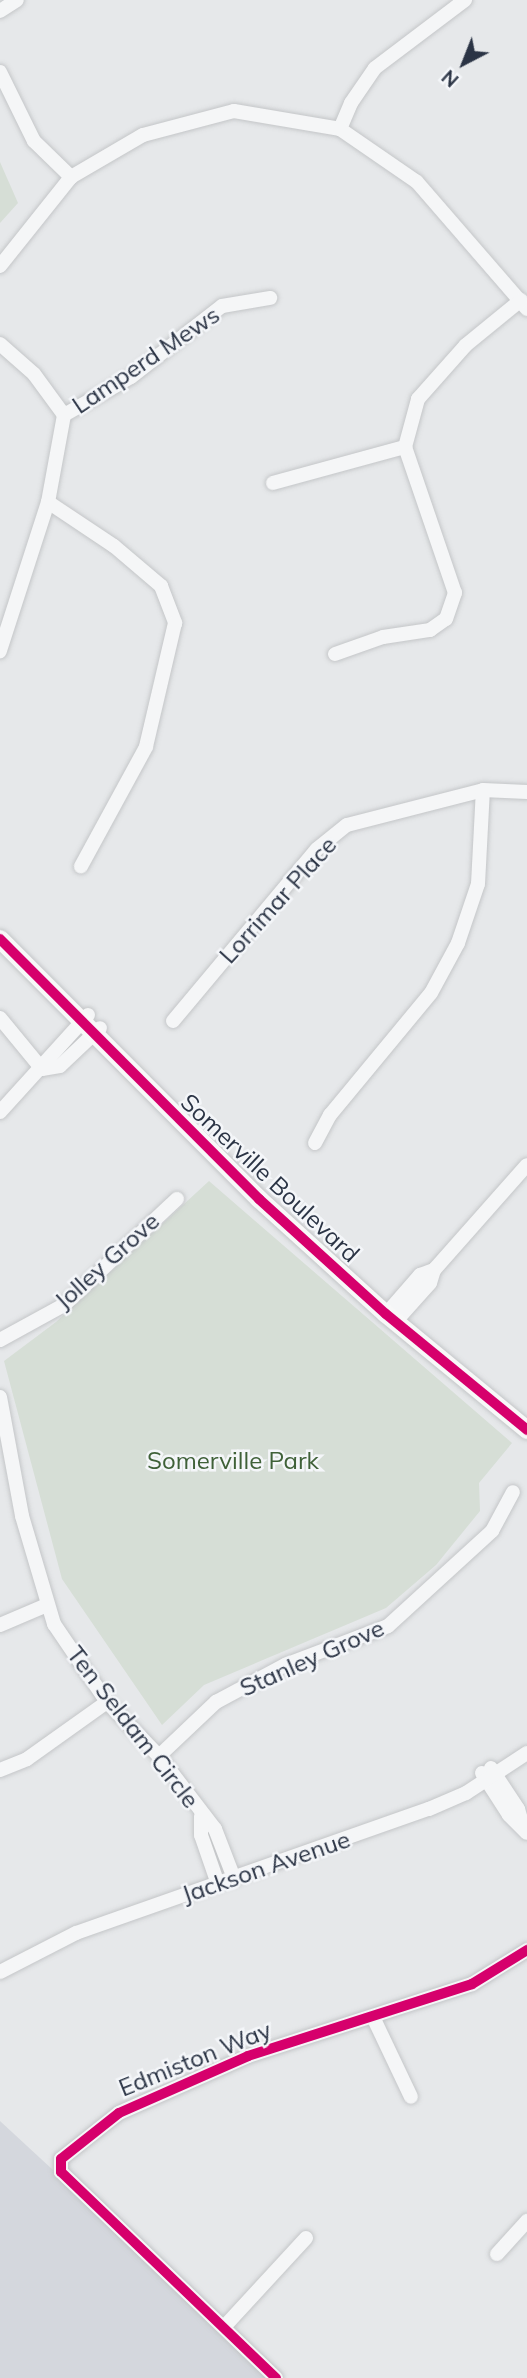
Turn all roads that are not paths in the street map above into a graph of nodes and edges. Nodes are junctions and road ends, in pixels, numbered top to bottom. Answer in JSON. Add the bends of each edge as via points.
{"nodes":[{"id":1,"x":18,"y":0,"type":"edge"},
{"id":2,"x":466,"y":0,"type":"edge"},
{"id":3,"x":0,"y":10,"type":"edge"},
{"id":4,"x":0,"y":72,"type":"edge"},
{"id":5,"x":340,"y":130,"type":"junction"},
{"id":6,"x":71,"y":177,"type":"junction"},
{"id":7,"x":0,"y":266,"type":"edge"},
{"id":8,"x":271,"y":298,"type":"dead end"},
{"id":9,"x":524,"y":304,"type":"edge"},
{"id":10,"x":0,"y":344,"type":"edge"},
{"id":11,"x":64,"y":415,"type":"junction"},
{"id":12,"x":405,"y":447,"type":"junction"},
{"id":13,"x":273,"y":483,"type":"dead end"},
{"id":14,"x":48,"y":502,"type":"junction"},
{"id":15,"x":0,"y":651,"type":"edge"},
{"id":16,"x":335,"y":654,"type":"dead end"},
{"id":17,"x":483,"y":790,"type":"junction"},
{"id":18,"x":527,"y":792,"type":"edge"},
{"id":19,"x":81,"y":866,"type":"dead end"},
{"id":20,"x":0,"y":926,"type":"edge"},
{"id":21,"x":0,"y":939,"type":"edge"},
{"id":22,"x":0,"y":1018,"type":"edge"},
{"id":23,"x":173,"y":1021,"type":"dead end"},
{"id":24,"x":91,"y":1024,"type":"junction"},
{"id":25,"x":42,"y":1069,"type":"junction"},
{"id":26,"x":0,"y":1112,"type":"edge"},
{"id":27,"x":315,"y":1143,"type":"dead end"},
{"id":28,"x":527,"y":1165,"type":"edge"},
{"id":29,"x":177,"y":1199,"type":"dead end"},
{"id":30,"x":394,"y":1314,"type":"junction"},
{"id":31,"x":0,"y":1340,"type":"edge"},
{"id":32,"x":0,"y":1397,"type":"edge"},
{"id":33,"x":527,"y":1417,"type":"edge"},
{"id":34,"x":527,"y":1430,"type":"edge"},
{"id":35,"x":513,"y":1492,"type":"dead end"},
{"id":36,"x":47,"y":1605,"type":"junction"},
{"id":37,"x":0,"y":1625,"type":"edge"},
{"id":38,"x":107,"y":1702,"type":"junction"},
{"id":39,"x":527,"y":1743,"type":"edge"},
{"id":40,"x":527,"y":1753,"type":"edge"},
{"id":41,"x":159,"y":1756,"type":"junction"},
{"id":42,"x":0,"y":1770,"type":"edge"},
{"id":43,"x":489,"y":1774,"type":"junction"},
{"id":44,"x":201,"y":1816,"type":"junction"},
{"id":45,"x":525,"y":1830,"type":"edge"},
{"id":46,"x":232,"y":1874,"type":"junction"},
{"id":47,"x":216,"y":1879,"type":"junction"},
{"id":48,"x":527,"y":1950,"type":"edge"},
{"id":49,"x":0,"y":1961,"type":"edge"},
{"id":50,"x":0,"y":1972,"type":"edge"},
{"id":51,"x":374,"y":2019,"type":"junction"},
{"id":52,"x":411,"y":2097,"type":"dead end"},
{"id":53,"x":527,"y":2221,"type":"edge"},
{"id":54,"x":306,"y":2238,"type":"dead end"},
{"id":55,"x":497,"y":2254,"type":"dead end"},
{"id":56,"x":223,"y":2327,"type":"junction"},
{"id":57,"x":276,"y":2378,"type":"edge"}],
"edges":[{"from":1,"to":3,"type":"street"},
{"from":2,"to":5,"type":"street","via":[[375,68],[351,103]]},
{"from":4,"to":6,"type":"street","via":[[34,141]]},
{"from":5,"to":6,"type":"street","via":[[234,111],[143,135]]},
{"from":5,"to":9,"type":"street","via":[[417,182]]},
{"from":6,"to":7,"type":"street"},
{"from":8,"to":11,"type":"street","name":"Lamperd Mews","via":[[222,306],[131,377]]},
{"from":9,"to":12,"type":"street","via":[[466,345],[418,398]]},
{"from":10,"to":11,"type":"street","via":[[34,374]]},
{"from":11,"to":14,"type":"street"},
{"from":12,"to":13,"type":"street"},
{"from":12,"to":16,"type":"street","via":[[455,593],[446,620],[430,630],[383,637]]},
{"from":14,"to":15,"type":"street"},
{"from":14,"to":19,"type":"street","via":[[114,546],[161,586],[175,623],[146,747]]},
{"from":17,"to":18,"type":"street","name":"Lorrimar Place"},
{"from":17,"to":23,"type":"street","name":"Lorrimar Place","via":[[347,825],[317,849]]},
{"from":17,"to":27,"type":"street","via":[[478,884],[458,943],[431,993],[330,1115]]},
{"from":20,"to":24,"type":"main road","name":"Somerville Boulevard"},
{"from":21,"to":24,"type":"main road","name":"Somerville Boulevard"},
{"from":22,"to":25,"type":"street"},
{"from":24,"to":25,"type":"street","via":[[60,1066]]},
{"from":24,"to":30,"type":"main road","name":"Somerville Boulevard","via":[[211,1154]]},
{"from":25,"to":26,"type":"street"},
{"from":28,"to":30,"type":"street","via":[[434,1270],[420,1275]]},
{"from":29,"to":31,"type":"street","name":"Jolley Grove","via":[[64,1304]]},
{"from":30,"to":33,"type":"main road","name":"Somerville Boulevard"},
{"from":30,"to":34,"type":"main road","name":"Somerville Boulevard"},
{"from":32,"to":36,"type":"street","name":"Ten Seldam Circle","via":[[22,1516]]},
{"from":35,"to":41,"type":"street","name":"Stanley Grove","via":[[492,1531],[388,1626],[285,1665],[216,1702]]},
{"from":36,"to":37,"type":"street"},
{"from":36,"to":38,"type":"street","name":"Ten Seldam Circle","via":[[54,1624]]},
{"from":38,"to":41,"type":"street","name":"Ten Seldam Circle"},
{"from":38,"to":42,"type":"street","via":[[27,1759]]},
{"from":39,"to":43,"type":"street","name":"Jackson Avenue"},
{"from":40,"to":43,"type":"street","name":"Jackson Avenue"},
{"from":41,"to":44,"type":"street","name":"Ten Seldam Circle"},
{"from":43,"to":45,"type":"street","via":[[518,1809]]},
{"from":43,"to":46,"type":"street","name":"Jackson Avenue","via":[[412,1816]]},
{"from":44,"to":46,"type":"street","name":"Ten Seldam Circle","via":[[215,1829]]},
{"from":44,"to":47,"type":"street","name":"Ten Seldam Circle","via":[[201,1835]]},
{"from":46,"to":47,"type":"street","name":"Jackson Avenue"},
{"from":47,"to":49,"type":"street","name":"Jackson Avenue","via":[[78,1922]]},
{"from":47,"to":50,"type":"street","name":"Jackson Avenue","via":[[76,1933]]},
{"from":48,"to":51,"type":"street","name":"Edmiston Way","via":[[472,1984]]},
{"from":51,"to":52,"type":"street"},
{"from":51,"to":56,"type":"street","name":"Edmiston Way","via":[[248,2056],[118,2113],[61,2160],[61,2172]]},
{"from":53,"to":55,"type":"street"},
{"from":54,"to":56,"type":"street"},
{"from":56,"to":57,"type":"street","name":"Edmiston Way"}]}
